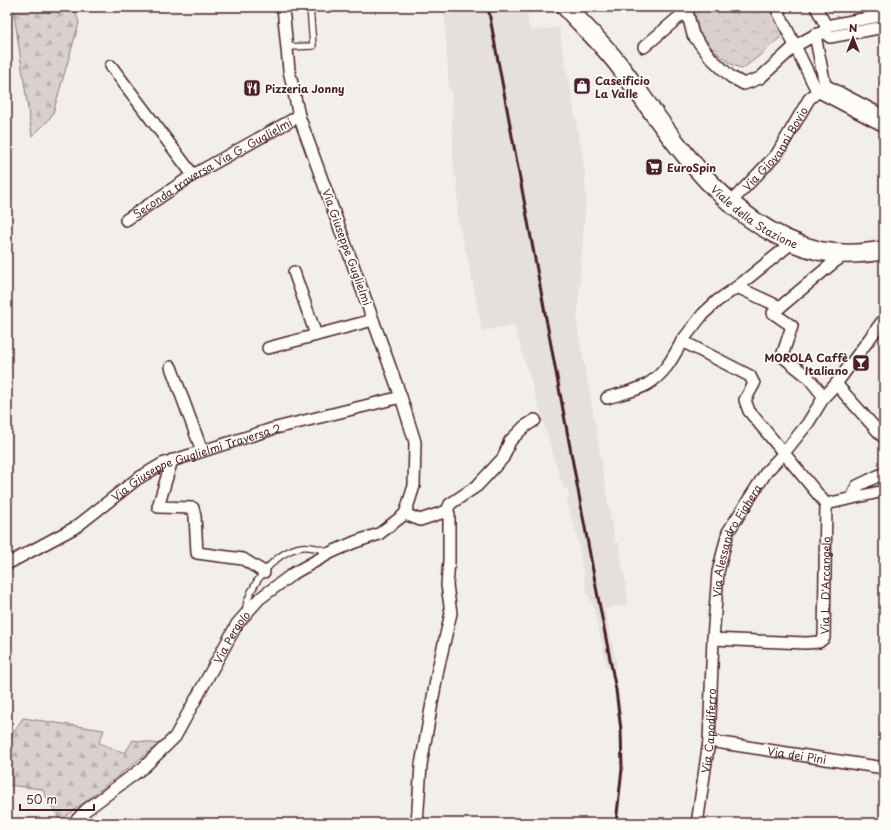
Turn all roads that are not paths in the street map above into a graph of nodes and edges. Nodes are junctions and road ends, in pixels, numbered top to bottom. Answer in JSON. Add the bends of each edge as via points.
{"nodes":[{"id":1,"x":283,"y":7,"type":"edge"},
{"id":2,"x":310,"y":7,"type":"edge"},
{"id":3,"x":566,"y":7,"type":"edge"},
{"id":4,"x":776,"y":7,"type":"edge"},
{"id":5,"x":816,"y":7,"type":"edge"},
{"id":6,"x":686,"y":9,"type":"edge"},
{"id":7,"x":579,"y":14,"type":"edge"},
{"id":8,"x":884,"y":15,"type":"edge"},
{"id":9,"x":884,"y":27,"type":"edge"},
{"id":10,"x":822,"y":31,"type":"junction"},
{"id":11,"x":795,"y":46,"type":"junction"},
{"id":12,"x":287,"y":47,"type":"junction"},
{"id":13,"x":644,"y":47,"type":"dead end"},
{"id":14,"x":111,"y":66,"type":"dead end"},
{"id":15,"x":821,"y":88,"type":"junction"},
{"id":16,"x":299,"y":116,"type":"junction"},
{"id":17,"x":884,"y":116,"type":"edge"},
{"id":18,"x":884,"y":126,"type":"edge"},
{"id":19,"x":193,"y":175,"type":"junction"},
{"id":20,"x":730,"y":203,"type":"junction"},
{"id":21,"x":126,"y":220,"type":"dead end"},
{"id":22,"x":793,"y":242,"type":"junction"},
{"id":23,"x":884,"y":250,"type":"edge"},
{"id":24,"x":848,"y":253,"type":"junction"},
{"id":25,"x":294,"y":272,"type":"dead end"},
{"id":26,"x":737,"y":287,"type":"junction"},
{"id":27,"x":776,"y":310,"type":"junction"},
{"id":28,"x":884,"y":319,"type":"edge"},
{"id":29,"x":373,"y":320,"type":"junction"},
{"id":30,"x":316,"y":335,"type":"junction"},
{"id":31,"x":682,"y":341,"type":"junction"},
{"id":32,"x":268,"y":348,"type":"dead end"},
{"id":33,"x":171,"y":367,"type":"dead end"},
{"id":34,"x":836,"y":384,"type":"junction"},
{"id":35,"x":401,"y":397,"type":"junction"},
{"id":36,"x":824,"y":397,"type":"junction"},
{"id":37,"x":608,"y":398,"type":"dead end"},
{"id":38,"x":535,"y":420,"type":"dead end"},
{"id":39,"x":884,"y":438,"type":"edge"},
{"id":40,"x":202,"y":451,"type":"junction"},
{"id":41,"x":784,"y":453,"type":"junction"},
{"id":42,"x":172,"y":460,"type":"junction"},
{"id":43,"x":884,"y":473,"type":"edge"},
{"id":44,"x":884,"y":491,"type":"edge"},
{"id":45,"x":852,"y":498,"type":"junction"},
{"id":46,"x":826,"y":504,"type":"junction"},
{"id":47,"x":447,"y":511,"type":"junction"},
{"id":48,"x":406,"y":514,"type":"junction"},
{"id":49,"x":332,"y":552,"type":"junction"},
{"id":50,"x":7,"y":564,"type":"edge"},
{"id":51,"x":264,"y":572,"type":"junction"},
{"id":52,"x":244,"y":616,"type":"junction"},
{"id":53,"x":713,"y":639,"type":"junction"},
{"id":54,"x":709,"y":741,"type":"junction"},
{"id":55,"x":884,"y":768,"type":"edge"},
{"id":56,"x":74,"y":823,"type":"edge"},
{"id":57,"x":417,"y":823,"type":"edge"},
{"id":58,"x":699,"y":823,"type":"edge"}],
"edges":[{"from":1,"to":12,"type":"street","name":"Via Giuseppe Guglielmi"},
{"from":2,"to":12,"type":"lane","via":[[313,46]]},
{"from":3,"to":7,"type":"main road","name":"Viale della Stazione"},
{"from":4,"to":11,"type":"street"},
{"from":5,"to":10,"type":"street"},
{"from":6,"to":11,"type":"street","via":[[694,35],[711,58],[730,77],[744,84],[760,78]]},
{"from":6,"to":13,"type":"street"},
{"from":7,"to":20,"type":"main road","name":"Viale della Stazione","via":[[698,170]]},
{"from":8,"to":10,"type":"street"},
{"from":9,"to":10,"type":"street","via":[[830,37]]},
{"from":10,"to":11,"type":"street"},
{"from":10,"to":15,"type":"street"},
{"from":11,"to":15,"type":"street"},
{"from":12,"to":16,"type":"street","name":"Via Giuseppe Guglielmi"},
{"from":14,"to":19,"type":"street"},
{"from":15,"to":17,"type":"street"},
{"from":15,"to":18,"type":"street"},
{"from":15,"to":20,"type":"street","name":"Via Giovanni Bovio","via":[[809,99],[777,154]]},
{"from":16,"to":19,"type":"street","name":"Seconda traversa Via G. Guglielmi"},
{"from":16,"to":29,"type":"street","name":"Via Giuseppe Guglielmi"},
{"from":19,"to":21,"type":"street","name":"Seconda traversa Via G. Guglielmi"},
{"from":20,"to":22,"type":"main road","name":"Viale della Stazione","via":[[761,226]]},
{"from":22,"to":24,"type":"main road","name":"Viale della Stazione","via":[[821,251]]},
{"from":22,"to":26,"type":"street"},
{"from":23,"to":24,"type":"main road","name":"Viale della Stazione"},
{"from":24,"to":27,"type":"street","via":[[833,262]]},
{"from":25,"to":30,"type":"street"},
{"from":26,"to":27,"type":"street"},
{"from":26,"to":31,"type":"street","via":[[716,301]]},
{"from":27,"to":36,"type":"street","via":[[792,326],[782,356],[808,377]]},
{"from":28,"to":34,"type":"street","name":"Via Alessandro Fighera"},
{"from":29,"to":30,"type":"street"},
{"from":29,"to":35,"type":"street","name":"Via Giuseppe Guglielmi"},
{"from":30,"to":32,"type":"street"},
{"from":31,"to":37,"type":"street","via":[[658,377],[645,386]]},
{"from":31,"to":41,"type":"street","via":[[750,376],[754,384],[745,400],[749,411]]},
{"from":33,"to":40,"type":"street"},
{"from":34,"to":36,"type":"street","name":"Via Alessandro Fighera"},
{"from":34,"to":39,"type":"street"},
{"from":35,"to":40,"type":"street","name":"Via Giuseppe Guglielmi Traversa 2","via":[[272,429]]},
{"from":35,"to":48,"type":"street","name":"Via Giuseppe Guglielmi","via":[[415,442],[414,486]]},
{"from":36,"to":41,"type":"street","name":"Via Alessandro Fighera","via":[[808,423]]},
{"from":38,"to":47,"type":"street","via":[[510,441],[503,458],[477,486],[450,504]]},
{"from":40,"to":42,"type":"street","name":"Via Giuseppe Guglielmi Traversa 2"},
{"from":41,"to":46,"type":"street"},
{"from":41,"to":53,"type":"street","name":"Via Alessandro Fighera","via":[[767,472],[728,532],[718,572]]},
{"from":42,"to":50,"type":"street","name":"Via Giuseppe Guglielmi Traversa 2","via":[[137,479],[76,527]]},
{"from":42,"to":51,"type":"street","via":[[158,507],[192,508],[195,516],[197,553],[243,560]]},
{"from":43,"to":45,"type":"street","via":[[857,486]]},
{"from":44,"to":45,"type":"street"},
{"from":45,"to":46,"type":"street"},
{"from":46,"to":53,"type":"street","name":"Via L. D'Arcangelo","via":[[824,638],[819,642]]},
{"from":47,"to":48,"type":"street","via":[[420,520]]},
{"from":47,"to":57,"type":"street","via":[[450,529],[447,585],[451,613],[421,765]]},
{"from":48,"to":49,"type":"street","name":"Via Pergolo","via":[[379,534]]},
{"from":49,"to":51,"type":"lane","via":[[313,547],[287,552]]},
{"from":49,"to":52,"type":"street","name":"Via Pergolo","via":[[294,573],[259,599]]},
{"from":51,"to":52,"type":"lane","via":[[249,595]]},
{"from":52,"to":56,"type":"street","name":"Via Pergolo","via":[[237,624],[175,737],[144,767],[86,810]]},
{"from":53,"to":54,"type":"street","name":"Via Capodiferro"},
{"from":54,"to":55,"type":"street","name":"Via dei Pini"},
{"from":54,"to":58,"type":"street","name":"Via Capodiferro"}]}
